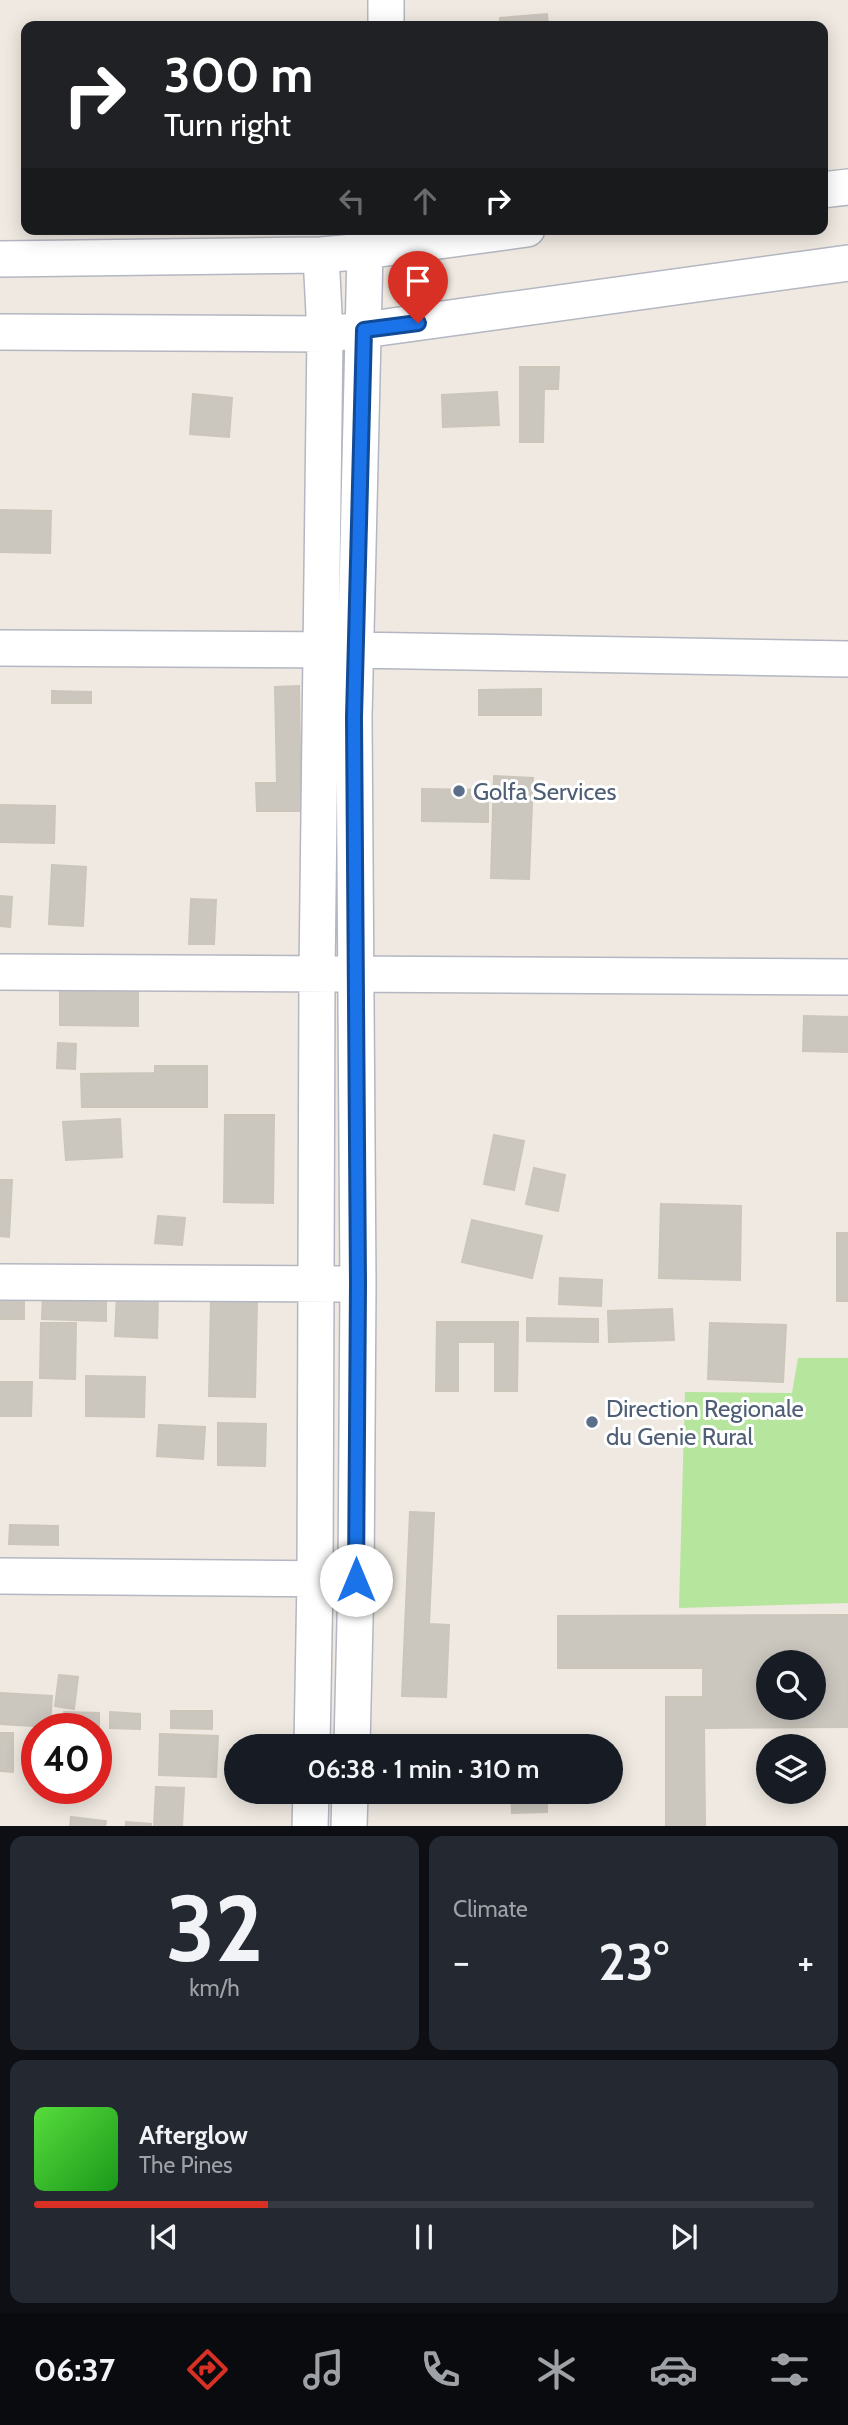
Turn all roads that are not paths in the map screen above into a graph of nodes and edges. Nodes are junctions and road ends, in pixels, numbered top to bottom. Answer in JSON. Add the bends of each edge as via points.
{"nodes":[{"id":1,"x":386,"y":0,"type":"edge"},
{"id":2,"x":386,"y":21,"type":"edge"},
{"id":3,"x":848,"y":187,"type":"edge"},
{"id":4,"x":828,"y":189,"type":"edge"},
{"id":5,"x":463,"y":235,"type":"edge"},
{"id":6,"x":378,"y":243,"type":"edge"},
{"id":7,"x":321,"y":255,"type":"junction"},
{"id":8,"x":0,"y":259,"type":"edge"},
{"id":9,"x":848,"y":263,"type":"edge"},
{"id":10,"x":364,"y":330,"type":"junction"},
{"id":11,"x":0,"y":332,"type":"edge"},
{"id":12,"x":325,"y":334,"type":"junction"},
{"id":13,"x":0,"y":648,"type":"edge"},
{"id":14,"x":338,"y":650,"type":"junction"},
{"id":15,"x":848,"y":659,"type":"edge"},
{"id":16,"x":0,"y":972,"type":"edge"},
{"id":17,"x":317,"y":974,"type":"junction"},
{"id":18,"x":354,"y":974,"type":"junction"},
{"id":19,"x":848,"y":977,"type":"edge"},
{"id":20,"x":0,"y":1282,"type":"edge"},
{"id":21,"x":315,"y":1284,"type":"junction"},
{"id":22,"x":358,"y":1284,"type":"junction"},
{"id":23,"x":0,"y":1576,"type":"edge"},
{"id":24,"x":315,"y":1579,"type":"junction"},
{"id":25,"x":356,"y":1580,"type":"junction"},
{"id":26,"x":312,"y":1734,"type":"edge"},
{"id":27,"x":352,"y":1734,"type":"edge"},
{"id":28,"x":311,"y":1804,"type":"edge"},
{"id":29,"x":350,"y":1804,"type":"edge"},
{"id":30,"x":310,"y":1826,"type":"edge"},
{"id":31,"x":349,"y":1826,"type":"edge"}],
"edges":[{"from":1,"to":2,"type":"street"},
{"from":3,"to":4,"type":"street"},
{"from":5,"to":6,"type":"street"},
{"from":6,"to":7,"type":"street"},
{"from":6,"to":10,"type":"street"},
{"from":7,"to":8,"type":"street"},
{"from":7,"to":12,"type":"street"},
{"from":9,"to":10,"type":"street"},
{"from":10,"to":12,"type":"street"},
{"from":10,"to":14,"type":"street"},
{"from":11,"to":12,"type":"street"},
{"from":12,"to":14,"type":"street"},
{"from":13,"to":14,"type":"street"},
{"from":14,"to":15,"type":"street"},
{"from":14,"to":17,"type":"street"},
{"from":14,"to":18,"type":"street"},
{"from":16,"to":17,"type":"street"},
{"from":17,"to":18,"type":"street"},
{"from":17,"to":21,"type":"street"},
{"from":18,"to":19,"type":"street"},
{"from":18,"to":22,"type":"street"},
{"from":20,"to":21,"type":"street"},
{"from":21,"to":22,"type":"street"},
{"from":21,"to":24,"type":"street"},
{"from":22,"to":25,"type":"street"},
{"from":23,"to":24,"type":"street"},
{"from":24,"to":25,"type":"street"},
{"from":24,"to":26,"type":"street"},
{"from":25,"to":27,"type":"street"},
{"from":28,"to":30,"type":"street"},
{"from":29,"to":31,"type":"street"}]}
